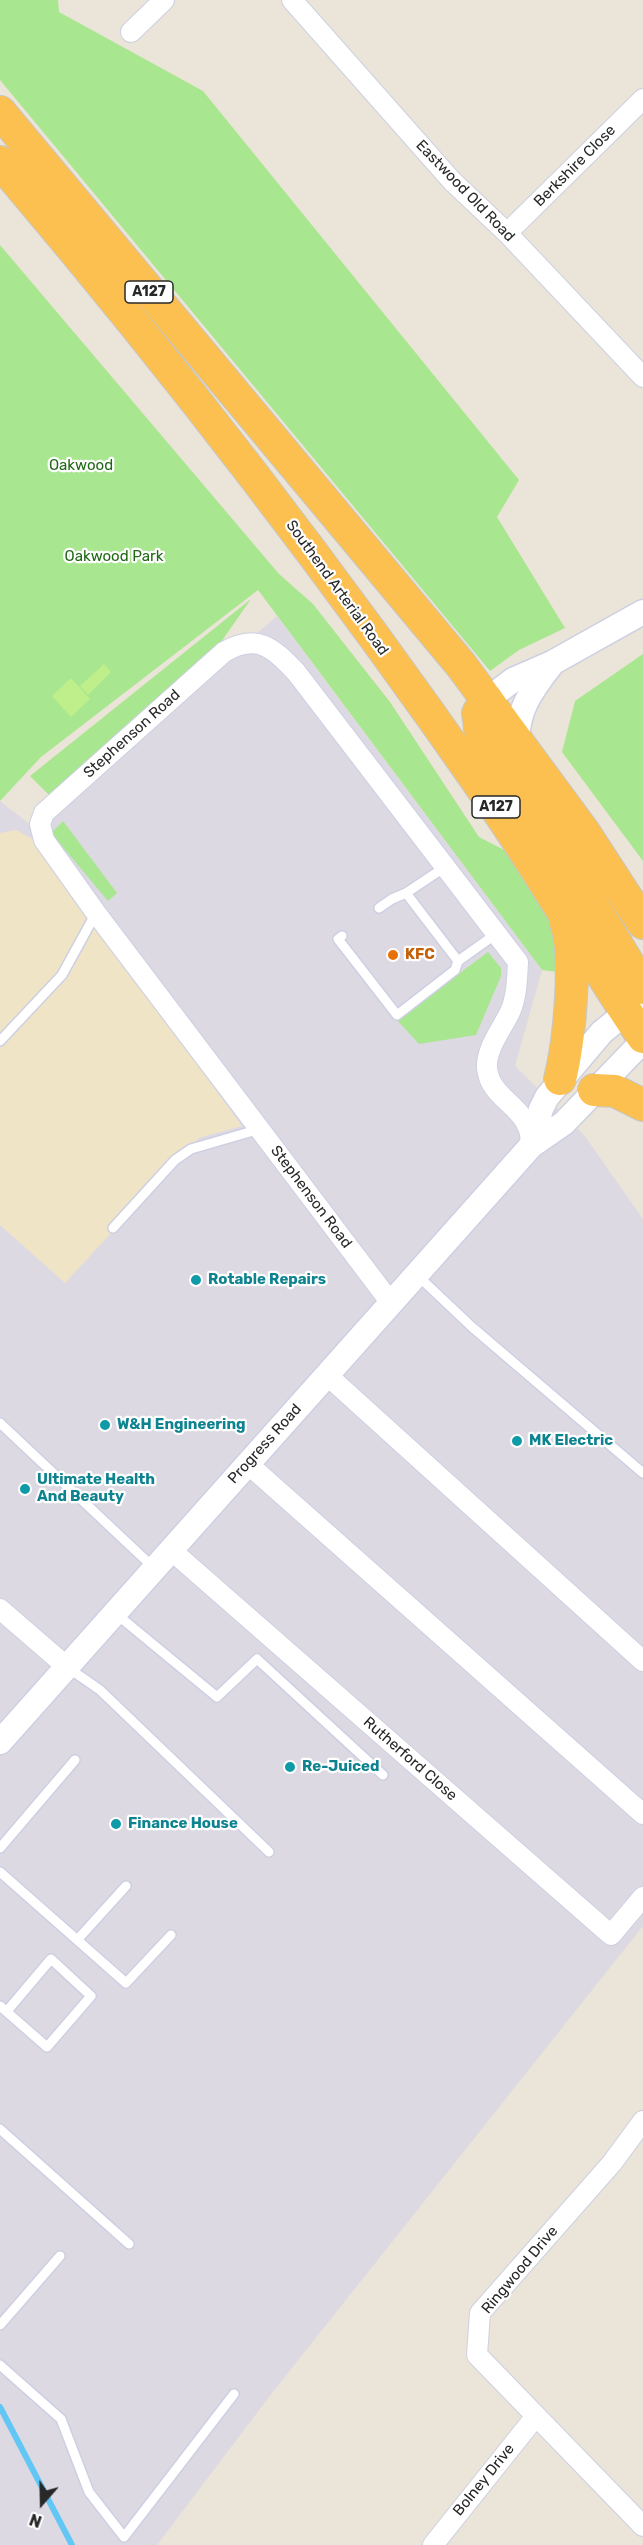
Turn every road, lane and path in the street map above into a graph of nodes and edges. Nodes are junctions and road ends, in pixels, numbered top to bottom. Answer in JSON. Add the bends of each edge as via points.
{"nodes":[{"id":1,"x":165,"y":0,"type":"edge"},
{"id":2,"x":292,"y":0,"type":"edge"},
{"id":3,"x":131,"y":32,"type":"dead end"},
{"id":4,"x":643,"y":99,"type":"edge"},
{"id":5,"x":0,"y":111,"type":"edge"},
{"id":6,"x":0,"y":162,"type":"edge"},
{"id":7,"x":507,"y":233,"type":"junction"},
{"id":8,"x":643,"y":377,"type":"edge"},
{"id":9,"x":643,"y":612,"type":"edge"},
{"id":10,"x":552,"y":663,"type":"junction"},
{"id":11,"x":487,"y":700,"type":"junction"},
{"id":12,"x":518,"y":744,"type":"junction"},
{"id":13,"x":584,"y":832,"type":"junction"},
{"id":14,"x":445,"y":867,"type":"junction"},
{"id":15,"x":406,"y":894,"type":"junction"},
{"id":16,"x":379,"y":908,"type":"dead end"},
{"id":17,"x":561,"y":908,"type":"junction"},
{"id":18,"x":96,"y":913,"type":"junction"},
{"id":19,"x":643,"y":923,"type":"edge"},
{"id":20,"x":496,"y":934,"type":"junction"},
{"id":21,"x":342,"y":936,"type":"dead end"},
{"id":22,"x":643,"y":958,"type":"edge"},
{"id":23,"x":458,"y":961,"type":"junction"},
{"id":24,"x":640,"y":1015,"type":"edge"},
{"id":25,"x":0,"y":1041,"type":"edge"},
{"id":26,"x":554,"y":1088,"type":"junction"},
{"id":27,"x":594,"y":1090,"type":"junction"},
{"id":28,"x":509,"y":1102,"type":"junction"},
{"id":29,"x":643,"y":1105,"type":"edge"},
{"id":30,"x":260,"y":1129,"type":"junction"},
{"id":31,"x":531,"y":1146,"type":"junction"},
{"id":32,"x":113,"y":1228,"type":"dead end"},
{"id":33,"x":417,"y":1275,"type":"junction"},
{"id":34,"x":391,"y":1303,"type":"junction"},
{"id":35,"x":327,"y":1376,"type":"junction"},
{"id":36,"x":0,"y":1423,"type":"edge"},
{"id":37,"x":248,"y":1464,"type":"junction"},
{"id":38,"x":643,"y":1473,"type":"edge"},
{"id":39,"x":171,"y":1550,"type":"junction"},
{"id":40,"x":155,"y":1568,"type":"junction"},
{"id":41,"x":0,"y":1609,"type":"edge"},
{"id":42,"x":115,"y":1613,"type":"junction"},
{"id":43,"x":643,"y":1661,"type":"edge"},
{"id":44,"x":67,"y":1667,"type":"junction"},
{"id":45,"x":0,"y":1743,"type":"edge"},
{"id":46,"x":75,"y":1760,"type":"dead end"},
{"id":47,"x":383,"y":1775,"type":"dead end"},
{"id":48,"x":643,"y":1814,"type":"edge"},
{"id":49,"x":0,"y":1848,"type":"edge"},
{"id":50,"x":269,"y":1852,"type":"dead end"},
{"id":51,"x":0,"y":1872,"type":"edge"},
{"id":52,"x":126,"y":1886,"type":"dead end"},
{"id":53,"x":643,"y":1897,"type":"edge"},
{"id":54,"x":171,"y":1935,"type":"dead end"},
{"id":55,"x":78,"y":1939,"type":"junction"},
{"id":56,"x":3,"y":2008,"type":"edge"},
{"id":57,"x":643,"y":2121,"type":"edge"},
{"id":58,"x":0,"y":2129,"type":"edge"},
{"id":59,"x":129,"y":2244,"type":"dead end"},
{"id":60,"x":60,"y":2256,"type":"dead end"},
{"id":61,"x":0,"y":2325,"type":"edge"},
{"id":62,"x":0,"y":2365,"type":"edge"},
{"id":63,"x":234,"y":2394,"type":"dead end"},
{"id":64,"x":536,"y":2416,"type":"junction"},
{"id":65,"x":643,"y":2526,"type":"edge"},
{"id":66,"x":433,"y":2545,"type":"edge"}],
"edges":[{"from":1,"to":3,"type":"street"},
{"from":2,"to":7,"type":"street","name":"Eastwood Old Road","via":[[452,181]]},
{"from":4,"to":7,"type":"street","name":"Berkshire Close"},
{"from":5,"to":11,"type":"highway","number":"A127"},
{"from":6,"to":17,"type":"highway","name":"Southend Arterial Road","number":"A127","via":[[166,363],[283,513],[442,730]]},
{"from":7,"to":8,"type":"street","name":"Eastwood Old Road"},
{"from":9,"to":10,"type":"street"},
{"from":10,"to":11,"type":"street","via":[[513,680]]},
{"from":10,"to":12,"type":"street","via":[[523,708]]},
{"from":11,"to":12,"type":"highway","number":"A127"},
{"from":11,"to":24,"type":"highway","via":[[478,713],[481,736],[571,868]]},
{"from":12,"to":13,"type":"highway","number":"A127"},
{"from":13,"to":19,"type":"highway","number":"A127"},
{"from":13,"to":22,"type":"highway","via":[[601,876]]},
{"from":14,"to":15,"type":"lane"},
{"from":14,"to":18,"type":"street","name":"Stephenson Road","via":[[296,672],[269,647],[253,642],[224,652],[44,813],[40,824],[44,840]]},
{"from":14,"to":20,"type":"street","name":"Stephenson Road"},
{"from":15,"to":16,"type":"lane"},
{"from":15,"to":23,"type":"lane"},
{"from":17,"to":24,"type":"highway","name":"Southend Arterial Road","number":"A127"},
{"from":17,"to":26,"type":"highway","via":[[571,949],[567,1047]]},
{"from":18,"to":25,"type":"lane","via":[[62,975]]},
{"from":18,"to":30,"type":"street","name":"Stephenson Road"},
{"from":20,"to":23,"type":"lane"},
{"from":20,"to":28,"type":"street","name":"Stephenson Road","via":[[518,962],[511,1010],[493,1043],[487,1067],[491,1081]]},
{"from":21,"to":23,"type":"lane","via":[[338,939],[397,1015],[455,970]]},
{"from":24,"to":26,"type":"street","name":"Progress Road","via":[[602,1032]]},
{"from":24,"to":27,"type":"street","name":"Progress Road"},
{"from":26,"to":28,"type":"street","via":[[532,1108],[517,1108]]},
{"from":26,"to":31,"type":"street","name":"Progress Road","via":[[541,1109]]},
{"from":27,"to":29,"type":"highway","via":[[615,1091]]},
{"from":27,"to":31,"type":"street","name":"Progress Road","via":[[564,1123]]},
{"from":28,"to":31,"type":"street","name":"Stephenson Road","via":[[527,1122]]},
{"from":30,"to":32,"type":"lane","via":[[190,1149],[175,1160]]},
{"from":30,"to":34,"type":"street","name":"Stephenson Road"},
{"from":31,"to":33,"type":"street","name":"Progress Road"},
{"from":33,"to":34,"type":"street","name":"Progress Road"},
{"from":33,"to":38,"type":"lane"},
{"from":34,"to":35,"type":"street","name":"Progress Road"},
{"from":35,"to":37,"type":"street","name":"Progress Road"},
{"from":35,"to":43,"type":"street"},
{"from":36,"to":40,"type":"lane"},
{"from":37,"to":39,"type":"street","name":"Progress Road"},
{"from":37,"to":48,"type":"street"},
{"from":39,"to":40,"type":"street","name":"Progress Road"},
{"from":39,"to":53,"type":"street","name":"Rutherford Close","via":[[611,1935]]},
{"from":40,"to":42,"type":"street","name":"Progress Road"},
{"from":41,"to":44,"type":"street"},
{"from":42,"to":44,"type":"street","name":"Progress Road"},
{"from":42,"to":47,"type":"lane","via":[[217,1697],[257,1659]]},
{"from":44,"to":45,"type":"street","name":"Progress Road"},
{"from":44,"to":50,"type":"lane","via":[[100,1690]]},
{"from":46,"to":49,"type":"lane"},
{"from":51,"to":55,"type":"lane"},
{"from":52,"to":55,"type":"lane"},
{"from":54,"to":55,"type":"lane","via":[[126,1983]]},
{"from":56,"to":56,"type":"lane","via":[[47,2047],[91,1996],[51,1959]]},
{"from":57,"to":64,"type":"street","name":"Ringwood Drive","via":[[612,2163],[480,2313],[477,2355]]},
{"from":58,"to":59,"type":"lane"},
{"from":60,"to":61,"type":"lane"},
{"from":62,"to":63,"type":"lane","via":[[61,2419],[89,2492],[124,2537]]},
{"from":64,"to":65,"type":"street","name":"Ringwood Drive"},
{"from":64,"to":66,"type":"street","name":"Bolney Drive"}]}
